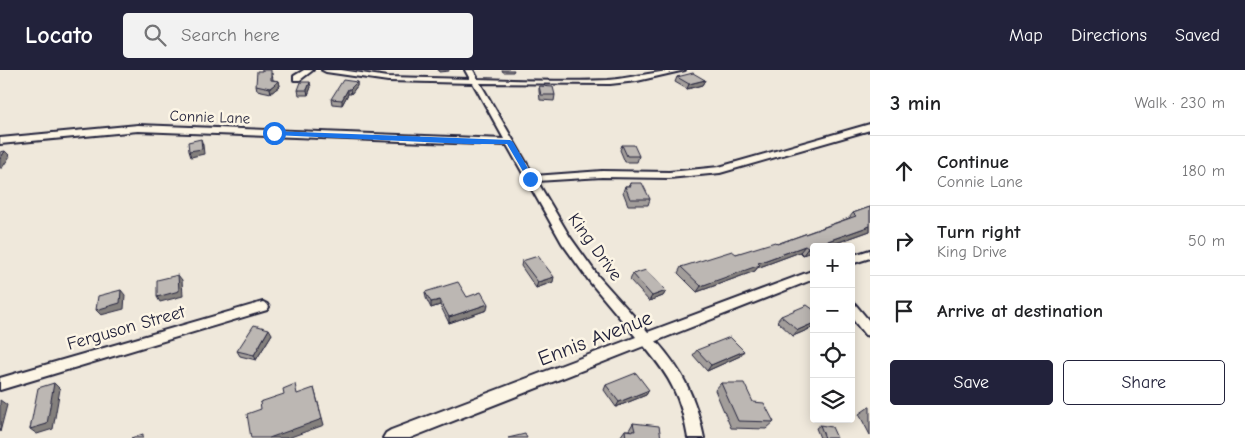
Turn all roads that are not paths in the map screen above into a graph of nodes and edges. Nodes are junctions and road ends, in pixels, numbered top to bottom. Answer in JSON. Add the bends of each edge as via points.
{"nodes":[{"id":1,"x":309,"y":70,"type":"edge"},
{"id":2,"x":326,"y":70,"type":"edge"},
{"id":3,"x":376,"y":70,"type":"edge"},
{"id":4,"x":681,"y":70,"type":"edge"},
{"id":5,"x":472,"y":75,"type":"edge"},
{"id":6,"x":297,"y":78,"type":"dead end"},
{"id":7,"x":372,"y":78,"type":"junction"},
{"id":8,"x":870,"y":127,"type":"edge"},
{"id":9,"x":0,"y":141,"type":"edge"},
{"id":10,"x":510,"y":142,"type":"junction"},
{"id":11,"x":530,"y":179,"type":"junction"},
{"id":12,"x":870,"y":254,"type":"edge"},
{"id":13,"x":855,"y":259,"type":"edge"},
{"id":14,"x":810,"y":276,"type":"edge"},
{"id":15,"x":263,"y":308,"type":"dead end"},
{"id":16,"x":855,"y":312,"type":"edge"},
{"id":17,"x":870,"y":331,"type":"edge"},
{"id":18,"x":647,"y":339,"type":"junction"},
{"id":19,"x":0,"y":384,"type":"edge"},
{"id":20,"x":391,"y":438,"type":"edge"},
{"id":21,"x":696,"y":438,"type":"edge"}],
"edges":[{"from":1,"to":6,"type":"street"},
{"from":2,"to":7,"type":"street"},
{"from":3,"to":7,"type":"street"},
{"from":4,"to":5,"type":"street","via":[[610,82]]},
{"from":5,"to":7,"type":"street"},
{"from":5,"to":10,"type":"street","name":"King Drive"},
{"from":8,"to":11,"type":"street","via":[[720,170],[669,175],[602,174]]},
{"from":9,"to":10,"type":"street","name":"Connie Lane","via":[[138,128]]},
{"from":10,"to":11,"type":"street","name":"King Drive"},
{"from":11,"to":18,"type":"street","name":"King Drive","via":[[566,240],[592,276]]},
{"from":12,"to":13,"type":"street"},
{"from":14,"to":18,"type":"street","name":"Ennis Avenue"},
{"from":15,"to":19,"type":"street","name":"Ferguson Street"},
{"from":16,"to":17,"type":"street"},
{"from":18,"to":20,"type":"street","name":"Ennis Avenue"},
{"from":18,"to":21,"type":"street","name":"King Drive","via":[[681,386]]}]}
